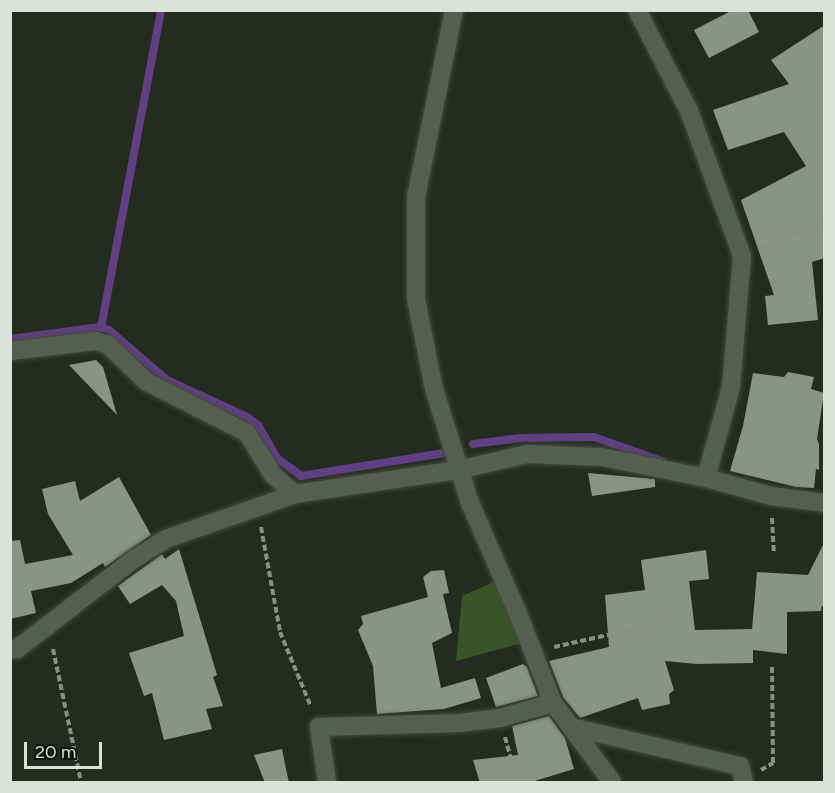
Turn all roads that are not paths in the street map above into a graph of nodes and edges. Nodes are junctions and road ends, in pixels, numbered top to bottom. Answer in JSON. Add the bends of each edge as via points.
{"nodes":[{"id":1,"x":454,"y":10,"type":"edge"},
{"id":2,"x":637,"y":10,"type":"edge"},
{"id":3,"x":10,"y":351,"type":"edge"},
{"id":4,"x":458,"y":470,"type":"junction"},
{"id":5,"x":706,"y":478,"type":"junction"},
{"id":6,"x":296,"y":494,"type":"junction"},
{"id":7,"x":825,"y":503,"type":"edge"},
{"id":8,"x":10,"y":650,"type":"edge"},
{"id":9,"x":553,"y":704,"type":"junction"},
{"id":10,"x":571,"y":727,"type":"junction"},
{"id":11,"x":742,"y":774,"type":"edge"},
{"id":12,"x":327,"y":783,"type":"edge"},
{"id":13,"x":612,"y":783,"type":"edge"}],
"edges":[{"from":1,"to":4,"type":"street","via":[[416,196],[416,299],[434,389]]},
{"from":2,"to":5,"type":"street","via":[[689,111],[742,256],[731,387]]},
{"from":3,"to":6,"type":"street","via":[[96,341],[108,345],[147,382],[247,433],[273,475]]},
{"from":4,"to":5,"type":"street","via":[[526,454],[602,457]]},
{"from":4,"to":6,"type":"street"},
{"from":4,"to":9,"type":"street"},
{"from":5,"to":7,"type":"street","via":[[771,496]]},
{"from":6,"to":8,"type":"street","via":[[166,539],[17,649]]},
{"from":9,"to":10,"type":"street"},
{"from":9,"to":12,"type":"street","via":[[500,718],[460,723],[319,727]]},
{"from":10,"to":11,"type":"street"},
{"from":10,"to":13,"type":"street"}]}
